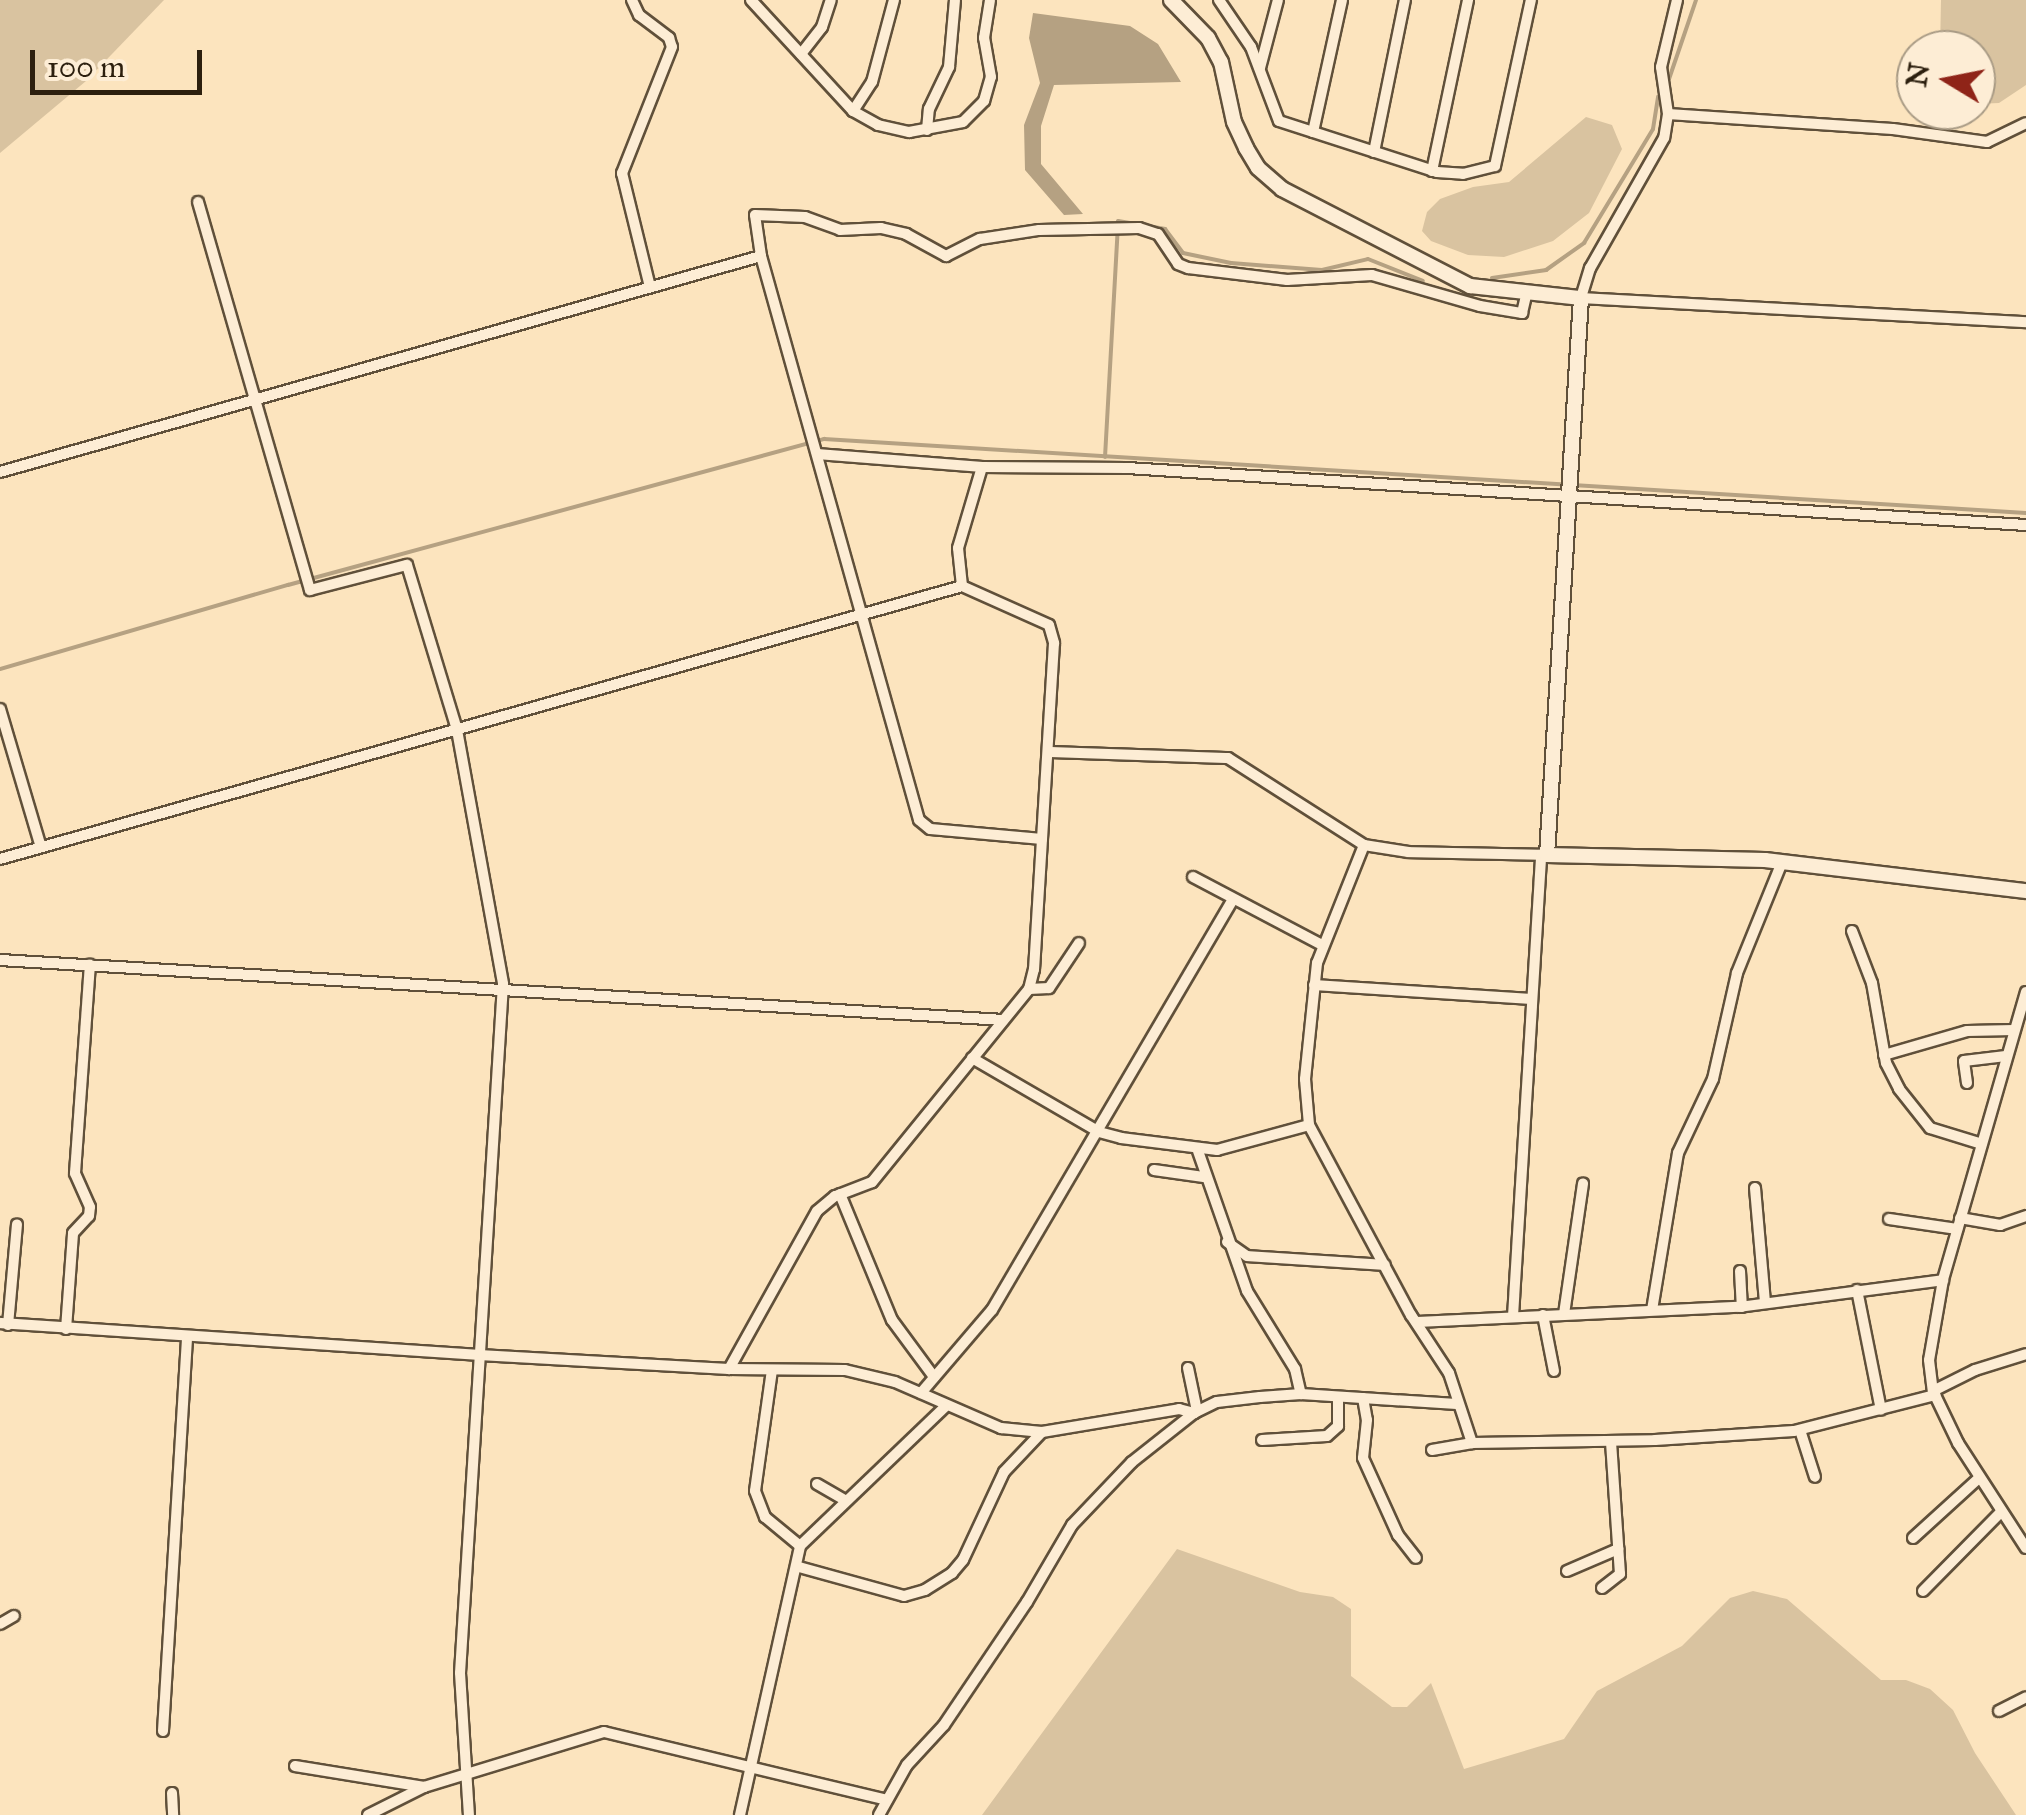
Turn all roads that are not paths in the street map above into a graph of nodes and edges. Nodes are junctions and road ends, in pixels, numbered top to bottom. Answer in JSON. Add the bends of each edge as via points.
{"nodes":[{"id":1,"x":632,"y":0,"type":"edge"},
{"id":2,"x":751,"y":0,"type":"edge"},
{"id":3,"x":831,"y":0,"type":"edge"},
{"id":4,"x":894,"y":0,"type":"edge"},
{"id":5,"x":955,"y":0,"type":"edge"},
{"id":6,"x":990,"y":0,"type":"edge"},
{"id":7,"x":1171,"y":0,"type":"edge"},
{"id":8,"x":1219,"y":0,"type":"edge"},
{"id":9,"x":1278,"y":0,"type":"edge"},
{"id":10,"x":1342,"y":0,"type":"edge"},
{"id":11,"x":1405,"y":0,"type":"edge"},
{"id":12,"x":1468,"y":0,"type":"edge"},
{"id":13,"x":1530,"y":0,"type":"edge"},
{"id":14,"x":1677,"y":0,"type":"edge"},
{"id":15,"x":801,"y":54,"type":"junction"},
{"id":16,"x":1260,"y":68,"type":"junction"},
{"id":17,"x":853,"y":111,"type":"junction"},
{"id":18,"x":1668,"y":114,"type":"junction"},
{"id":19,"x":2026,"y":123,"type":"edge"},
{"id":20,"x":928,"y":130,"type":"junction"},
{"id":21,"x":1313,"y":132,"type":"junction"},
{"id":22,"x":1374,"y":152,"type":"junction"},
{"id":23,"x":1432,"y":171,"type":"junction"},
{"id":24,"x":198,"y":202,"type":"dead end"},
{"id":25,"x":761,"y":256,"type":"junction"},
{"id":26,"x":650,"y":287,"type":"junction"},
{"id":27,"x":1527,"y":292,"type":"junction"},
{"id":28,"x":1581,"y":298,"type":"junction"},
{"id":29,"x":2026,"y":322,"type":"edge"},
{"id":30,"x":256,"y":400,"type":"junction"},
{"id":31,"x":815,"y":450,"type":"junction"},
{"id":32,"x":982,"y":467,"type":"junction"},
{"id":33,"x":0,"y":472,"type":"edge"},
{"id":34,"x":1570,"y":497,"type":"junction"},
{"id":35,"x":2026,"y":525,"type":"edge"},
{"id":36,"x":962,"y":586,"type":"junction"},
{"id":37,"x":862,"y":617,"type":"junction"},
{"id":38,"x":0,"y":709,"type":"edge"},
{"id":39,"x":457,"y":730,"type":"junction"},
{"id":40,"x":1048,"y":752,"type":"junction"},
{"id":41,"x":1042,"y":838,"type":"junction"},
{"id":42,"x":1364,"y":846,"type":"junction"},
{"id":43,"x":41,"y":847,"type":"junction"},
{"id":44,"x":1544,"y":855,"type":"junction"},
{"id":45,"x":0,"y":860,"type":"edge"},
{"id":46,"x":1782,"y":862,"type":"junction"},
{"id":47,"x":1193,"y":878,"type":"dead end"},
{"id":48,"x":2026,"y":891,"type":"edge"},
{"id":49,"x":1232,"y":901,"type":"junction"},
{"id":50,"x":1852,"y":932,"type":"dead end"},
{"id":51,"x":1079,"y":943,"type":"dead end"},
{"id":52,"x":1322,"y":945,"type":"junction"},
{"id":53,"x":0,"y":960,"type":"edge"},
{"id":54,"x":90,"y":966,"type":"junction"},
{"id":55,"x":1314,"y":985,"type":"junction"},
{"id":56,"x":1029,"y":989,"type":"junction"},
{"id":57,"x":502,"y":992,"type":"junction"},
{"id":58,"x":2026,"y":992,"type":"edge"},
{"id":59,"x":1532,"y":1000,"type":"junction"},
{"id":60,"x":1003,"y":1020,"type":"junction"},
{"id":61,"x":2014,"y":1030,"type":"junction"},
{"id":62,"x":1884,"y":1055,"type":"junction"},
{"id":63,"x":2006,"y":1056,"type":"junction"},
{"id":64,"x":972,"y":1058,"type":"junction"},
{"id":65,"x":1966,"y":1082,"type":"dead end"},
{"id":66,"x":1309,"y":1125,"type":"junction"},
{"id":67,"x":1099,"y":1132,"type":"junction"},
{"id":68,"x":1982,"y":1144,"type":"junction"},
{"id":69,"x":1198,"y":1151,"type":"junction"},
{"id":70,"x":1154,"y":1170,"type":"dead end"},
{"id":71,"x":1204,"y":1177,"type":"junction"},
{"id":72,"x":1584,"y":1183,"type":"dead end"},
{"id":73,"x":1754,"y":1188,"type":"dead end"},
{"id":74,"x":840,"y":1194,"type":"junction"},
{"id":75,"x":2026,"y":1216,"type":"edge"},
{"id":76,"x":1889,"y":1219,"type":"dead end"},
{"id":77,"x":17,"y":1224,"type":"dead end"},
{"id":78,"x":1958,"y":1224,"type":"junction"},
{"id":79,"x":1227,"y":1242,"type":"junction"},
{"id":80,"x":1385,"y":1265,"type":"junction"},
{"id":81,"x":1740,"y":1271,"type":"dead end"},
{"id":82,"x":1943,"y":1280,"type":"junction"},
{"id":83,"x":1857,"y":1290,"type":"junction"},
{"id":84,"x":1765,"y":1302,"type":"junction"},
{"id":85,"x":1742,"y":1306,"type":"junction"},
{"id":86,"x":1652,"y":1310,"type":"junction"},
{"id":87,"x":1564,"y":1314,"type":"junction"},
{"id":88,"x":1543,"y":1315,"type":"junction"},
{"id":89,"x":1512,"y":1316,"type":"junction"},
{"id":90,"x":1417,"y":1322,"type":"junction"},
{"id":91,"x":4,"y":1324,"type":"edge"},
{"id":92,"x":66,"y":1329,"type":"junction"},
{"id":93,"x":188,"y":1336,"type":"junction"},
{"id":94,"x":2026,"y":1354,"type":"edge"},
{"id":95,"x":480,"y":1356,"type":"junction"},
{"id":96,"x":1188,"y":1368,"type":"dead end"},
{"id":97,"x":728,"y":1369,"type":"junction"},
{"id":98,"x":772,"y":1370,"type":"junction"},
{"id":99,"x":1554,"y":1371,"type":"dead end"},
{"id":100,"x":934,"y":1378,"type":"junction"},
{"id":101,"x":921,"y":1393,"type":"junction"},
{"id":102,"x":1934,"y":1393,"type":"junction"},
{"id":103,"x":1300,"y":1394,"type":"junction"},
{"id":104,"x":1338,"y":1396,"type":"junction"},
{"id":105,"x":1364,"y":1398,"type":"junction"},
{"id":106,"x":1457,"y":1404,"type":"junction"},
{"id":107,"x":946,"y":1406,"type":"junction"},
{"id":108,"x":1881,"y":1410,"type":"junction"},
{"id":109,"x":1195,"y":1412,"type":"junction"},
{"id":110,"x":1800,"y":1430,"type":"junction"},
{"id":111,"x":1042,"y":1432,"type":"junction"},
{"id":112,"x":1262,"y":1440,"type":"dead end"},
{"id":113,"x":1611,"y":1441,"type":"junction"},
{"id":114,"x":1472,"y":1443,"type":"junction"},
{"id":115,"x":1432,"y":1450,"type":"dead end"},
{"id":116,"x":1814,"y":1477,"type":"dead end"},
{"id":117,"x":1979,"y":1478,"type":"junction"},
{"id":118,"x":817,"y":1484,"type":"dead end"},
{"id":119,"x":845,"y":1500,"type":"junction"},
{"id":120,"x":2001,"y":1512,"type":"junction"},
{"id":121,"x":1913,"y":1538,"type":"dead end"},
{"id":122,"x":800,"y":1546,"type":"junction"},
{"id":123,"x":1618,"y":1548,"type":"junction"},
{"id":124,"x":2026,"y":1548,"type":"edge"},
{"id":125,"x":1416,"y":1558,"type":"dead end"},
{"id":126,"x":799,"y":1567,"type":"junction"},
{"id":127,"x":1567,"y":1571,"type":"dead end"},
{"id":128,"x":1602,"y":1588,"type":"dead end"},
{"id":129,"x":1923,"y":1591,"type":"dead end"},
{"id":130,"x":14,"y":1616,"type":"dead end"},
{"id":131,"x":0,"y":1624,"type":"edge"},
{"id":132,"x":2026,"y":1697,"type":"edge"},
{"id":133,"x":2000,"y":1710,"type":"dead end"},
{"id":134,"x":163,"y":1731,"type":"dead end"},
{"id":135,"x":295,"y":1766,"type":"dead end"},
{"id":136,"x":751,"y":1768,"type":"junction"},
{"id":137,"x":470,"y":1774,"type":"junction"},
{"id":138,"x":424,"y":1787,"type":"junction"},
{"id":139,"x":172,"y":1793,"type":"dead end"},
{"id":140,"x":887,"y":1800,"type":"junction"},
{"id":141,"x":173,"y":1815,"type":"edge"},
{"id":142,"x":368,"y":1815,"type":"edge"},
{"id":143,"x":469,"y":1815,"type":"edge"},
{"id":144,"x":740,"y":1815,"type":"edge"},
{"id":145,"x":879,"y":1815,"type":"edge"}],
"edges":[{"from":1,"to":26,"type":"street","via":[[638,15],[672,47],[622,173]]},
{"from":2,"to":15,"type":"street"},
{"from":3,"to":15,"type":"street","via":[[822,27]]},
{"from":4,"to":17,"type":"street","via":[[872,82]]},
{"from":5,"to":20,"type":"street","via":[[949,67],[928,109]]},
{"from":6,"to":20,"type":"street","via":[[984,38],[991,77],[984,102],[963,122]]},
{"from":7,"to":27,"type":"street","via":[[1214,50],[1234,122],[1269,179],[1444,276]]},
{"from":8,"to":16,"type":"street"},
{"from":9,"to":16,"type":"street"},
{"from":10,"to":21,"type":"street"},
{"from":11,"to":22,"type":"street"},
{"from":12,"to":23,"type":"street"},
{"from":13,"to":23,"type":"street","via":[[1495,166],[1463,174]]},
{"from":14,"to":18,"type":"street","via":[[1661,67]]},
{"from":15,"to":17,"type":"street"},
{"from":16,"to":21,"type":"street","via":[[1279,121]]},
{"from":17,"to":20,"type":"street","via":[[892,128]]},
{"from":18,"to":19,"type":"street","via":[[1987,142]]},
{"from":18,"to":28,"type":"street","via":[[1664,138],[1590,268]]},
{"from":21,"to":22,"type":"street"},
{"from":22,"to":23,"type":"street"},
{"from":24,"to":30,"type":"street"},
{"from":25,"to":26,"type":"street"},
{"from":25,"to":27,"type":"street","via":[[753,217],[763,212],[840,230],[906,234],[946,256],[980,239],[1128,227],[1158,234],[1188,268],[1287,280],[1372,275],[1522,312]]},
{"from":25,"to":31,"type":"street"},
{"from":26,"to":30,"type":"street"},
{"from":27,"to":28,"type":"street"},
{"from":28,"to":29,"type":"street"},
{"from":28,"to":34,"type":"street"},
{"from":30,"to":33,"type":"street"},
{"from":30,"to":39,"type":"street","via":[[310,590],[407,565]]},
{"from":31,"to":32,"type":"street"},
{"from":31,"to":37,"type":"street"},
{"from":32,"to":34,"type":"street","via":[[1127,468]]},
{"from":32,"to":36,"type":"street","via":[[958,548]]},
{"from":34,"to":35,"type":"street"},
{"from":34,"to":44,"type":"street"},
{"from":36,"to":37,"type":"street"},
{"from":36,"to":40,"type":"street","via":[[1049,624]]},
{"from":37,"to":39,"type":"street"},
{"from":37,"to":41,"type":"street","via":[[922,826]]},
{"from":38,"to":43,"type":"street"},
{"from":39,"to":43,"type":"street"},
{"from":39,"to":57,"type":"street"},
{"from":40,"to":41,"type":"street"},
{"from":40,"to":42,"type":"street","via":[[1228,758]]},
{"from":41,"to":56,"type":"street"},
{"from":42,"to":44,"type":"street"},
{"from":42,"to":52,"type":"street"},
{"from":43,"to":45,"type":"street"},
{"from":44,"to":46,"type":"street"},
{"from":44,"to":59,"type":"street"},
{"from":46,"to":48,"type":"street"},
{"from":46,"to":86,"type":"street","via":[[1737,973],[1713,1079],[1678,1153]]},
{"from":47,"to":49,"type":"street"},
{"from":49,"to":52,"type":"street"},
{"from":49,"to":67,"type":"street"},
{"from":50,"to":62,"type":"street","via":[[1872,982]]},
{"from":51,"to":56,"type":"street","via":[[1049,988]]},
{"from":52,"to":55,"type":"street"},
{"from":53,"to":54,"type":"street"},
{"from":54,"to":57,"type":"street"},
{"from":54,"to":92,"type":"street","via":[[76,1173],[90,1207],[73,1233]]},
{"from":55,"to":59,"type":"street"},
{"from":55,"to":66,"type":"street","via":[[1305,1078]]},
{"from":56,"to":60,"type":"street"},
{"from":57,"to":60,"type":"street"},
{"from":57,"to":95,"type":"street"},
{"from":58,"to":61,"type":"street"},
{"from":59,"to":89,"type":"street"},
{"from":60,"to":64,"type":"street"},
{"from":61,"to":62,"type":"street","via":[[1967,1031]]},
{"from":61,"to":63,"type":"street"},
{"from":62,"to":68,"type":"street","via":[[1899,1089],[1930,1128]]},
{"from":63,"to":65,"type":"street","via":[[1964,1060]]},
{"from":63,"to":68,"type":"street"},
{"from":64,"to":67,"type":"street"},
{"from":64,"to":74,"type":"street","via":[[872,1182]]},
{"from":66,"to":69,"type":"street"},
{"from":66,"to":80,"type":"street"},
{"from":67,"to":69,"type":"street"},
{"from":67,"to":100,"type":"street","via":[[992,1310]]},
{"from":68,"to":78,"type":"street"},
{"from":69,"to":71,"type":"street"},
{"from":70,"to":71,"type":"street"},
{"from":71,"to":79,"type":"street"},
{"from":72,"to":87,"type":"street"},
{"from":73,"to":84,"type":"street"},
{"from":74,"to":97,"type":"street","via":[[806,1228]]},
{"from":74,"to":100,"type":"street","via":[[892,1320]]},
{"from":75,"to":78,"type":"street","via":[[2000,1225]]},
{"from":76,"to":78,"type":"street"},
{"from":77,"to":91,"type":"street"},
{"from":78,"to":82,"type":"street"},
{"from":79,"to":80,"type":"street","via":[[1247,1256]]},
{"from":79,"to":103,"type":"street","via":[[1247,1291],[1296,1368]]},
{"from":80,"to":90,"type":"street"},
{"from":81,"to":85,"type":"street"},
{"from":82,"to":83,"type":"street"},
{"from":82,"to":102,"type":"street","via":[[1929,1350]]},
{"from":83,"to":84,"type":"street"},
{"from":83,"to":108,"type":"street"},
{"from":84,"to":85,"type":"street"},
{"from":85,"to":86,"type":"street"},
{"from":86,"to":87,"type":"street"},
{"from":87,"to":88,"type":"street"},
{"from":88,"to":89,"type":"street"},
{"from":88,"to":99,"type":"street"},
{"from":89,"to":90,"type":"street"},
{"from":90,"to":106,"type":"street","via":[[1449,1373]]},
{"from":91,"to":92,"type":"street"},
{"from":92,"to":93,"type":"street"},
{"from":93,"to":95,"type":"street"},
{"from":93,"to":134,"type":"street"},
{"from":94,"to":102,"type":"street","via":[[1975,1370]]},
{"from":95,"to":97,"type":"street"},
{"from":95,"to":137,"type":"street","via":[[460,1673]]},
{"from":96,"to":109,"type":"street"},
{"from":97,"to":98,"type":"street"},
{"from":98,"to":101,"type":"street","via":[[862,1372]]},
{"from":98,"to":122,"type":"street","via":[[755,1491],[765,1517]]},
{"from":100,"to":101,"type":"street"},
{"from":101,"to":107,"type":"street"},
{"from":102,"to":108,"type":"street"},
{"from":102,"to":117,"type":"street"},
{"from":103,"to":104,"type":"street"},
{"from":103,"to":109,"type":"street","via":[[1218,1402]]},
{"from":104,"to":105,"type":"street"},
{"from":104,"to":112,"type":"street","via":[[1340,1418],[1328,1436]]},
{"from":105,"to":106,"type":"street"},
{"from":105,"to":125,"type":"street","via":[[1362,1458]]},
{"from":106,"to":114,"type":"street"},
{"from":107,"to":111,"type":"street","via":[[1001,1428]]},
{"from":107,"to":119,"type":"street"},
{"from":108,"to":110,"type":"street"},
{"from":109,"to":111,"type":"street","via":[[1179,1409]]},
{"from":109,"to":140,"type":"street","via":[[1124,1469],[1072,1526],[983,1668]]},
{"from":110,"to":113,"type":"street"},
{"from":110,"to":116,"type":"street"},
{"from":111,"to":126,"type":"street","via":[[1004,1472],[963,1560],[934,1584],[904,1596]]},
{"from":113,"to":114,"type":"street"},
{"from":113,"to":123,"type":"street"},
{"from":114,"to":115,"type":"street"},
{"from":117,"to":120,"type":"street"},
{"from":117,"to":121,"type":"street"},
{"from":118,"to":119,"type":"street"},
{"from":119,"to":122,"type":"street"},
{"from":120,"to":124,"type":"street"},
{"from":120,"to":129,"type":"street"},
{"from":122,"to":126,"type":"street"},
{"from":123,"to":127,"type":"street"},
{"from":123,"to":128,"type":"street","via":[[1620,1574]]},
{"from":126,"to":136,"type":"street"},
{"from":130,"to":131,"type":"street"},
{"from":132,"to":133,"type":"street"},
{"from":135,"to":138,"type":"street"},
{"from":136,"to":137,"type":"street","via":[[604,1732]]},
{"from":136,"to":140,"type":"street"},
{"from":136,"to":144,"type":"street"},
{"from":137,"to":138,"type":"street"},
{"from":137,"to":143,"type":"street"},
{"from":138,"to":142,"type":"street"},
{"from":139,"to":141,"type":"street"},
{"from":140,"to":145,"type":"street"}]}
